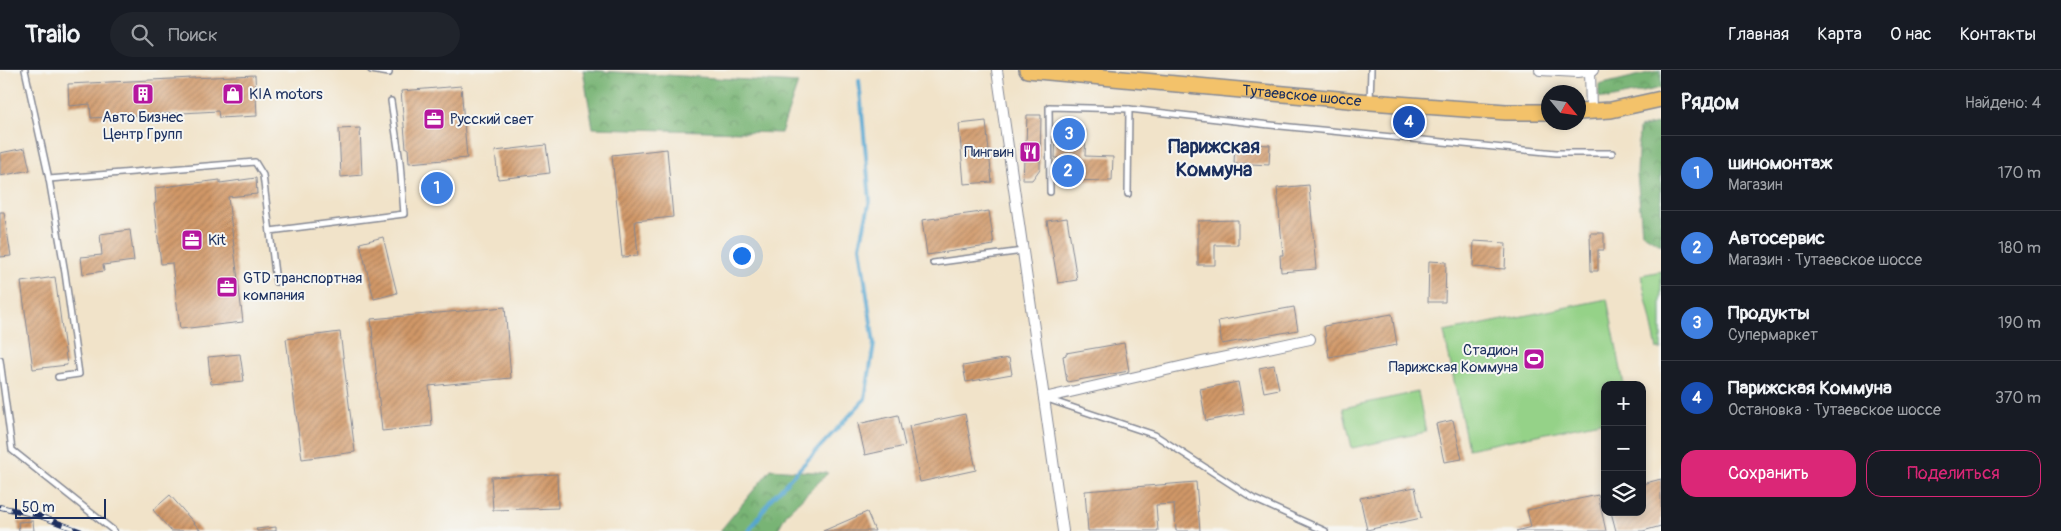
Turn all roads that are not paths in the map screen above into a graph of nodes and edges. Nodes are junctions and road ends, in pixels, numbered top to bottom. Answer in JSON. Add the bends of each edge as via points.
{"nodes":[{"id":1,"x":25,"y":70,"type":"edge"},
{"id":2,"x":371,"y":70,"type":"edge"},
{"id":3,"x":389,"y":70,"type":"edge"},
{"id":4,"x":997,"y":70,"type":"edge"},
{"id":5,"x":1027,"y":70,"type":"edge"},
{"id":6,"x":1371,"y":70,"type":"edge"},
{"id":7,"x":1540,"y":70,"type":"edge"},
{"id":8,"x":1591,"y":70,"type":"edge"},
{"id":9,"x":1084,"y":73,"type":"edge"},
{"id":10,"x":1661,"y":100,"type":"edge"},
{"id":11,"x":391,"y":101,"type":"dead end"},
{"id":12,"x":1370,"y":102,"type":"junction"},
{"id":13,"x":1586,"y":105,"type":"edge"},
{"id":14,"x":1129,"y":109,"type":"junction"},
{"id":15,"x":1541,"y":112,"type":"edge"},
{"id":16,"x":1586,"y":112,"type":"edge"},
{"id":17,"x":1612,"y":153,"type":"dead end"},
{"id":18,"x":49,"y":179,"type":"junction"},
{"id":19,"x":1050,"y":192,"type":"dead end"},
{"id":20,"x":1128,"y":194,"type":"dead end"},
{"id":21,"x":270,"y":231,"type":"junction"},
{"id":22,"x":1022,"y":251,"type":"junction"},
{"id":23,"x":933,"y":263,"type":"dead end"},
{"id":24,"x":276,"y":282,"type":"dead end"},
{"id":25,"x":1310,"y":340,"type":"dead end"},
{"id":26,"x":0,"y":360,"type":"edge"},
{"id":27,"x":58,"y":377,"type":"dead end"},
{"id":28,"x":1044,"y":398,"type":"junction"},
{"id":29,"x":114,"y":531,"type":"edge"},
{"id":30,"x":1063,"y":531,"type":"edge"},
{"id":31,"x":1325,"y":531,"type":"edge"}],
"edges":[{"from":1,"to":18,"type":"lane"},
{"from":2,"to":3,"type":"lane","via":[[389,73]]},
{"from":4,"to":22,"type":"street"},
{"from":5,"to":9,"type":"main road","name":"Тутаевское шоссе"},
{"from":6,"to":12,"type":"lane"},
{"from":7,"to":8,"type":"street"},
{"from":8,"to":13,"type":"street"},
{"from":9,"to":12,"type":"main road","name":"Тутаевское шоссе"},
{"from":10,"to":16,"type":"main road"},
{"from":11,"to":21,"type":"lane","via":[[404,214]]},
{"from":12,"to":15,"type":"main road","name":"Тутаевское шоссе"},
{"from":14,"to":17,"type":"lane","via":[[1546,152]]},
{"from":14,"to":19,"type":"lane","via":[[1049,107]]},
{"from":14,"to":20,"type":"lane"},
{"from":18,"to":21,"type":"lane","via":[[256,162],[263,175]]},
{"from":18,"to":27,"type":"lane","via":[[78,374]]},
{"from":21,"to":24,"type":"lane"},
{"from":22,"to":23,"type":"lane"},
{"from":22,"to":28,"type":"street"},
{"from":25,"to":28,"type":"street"},
{"from":26,"to":29,"type":"lane","via":[[12,450]]},
{"from":28,"to":30,"type":"street"},
{"from":28,"to":31,"type":"lane","via":[[1155,435],[1254,499]]}]}
